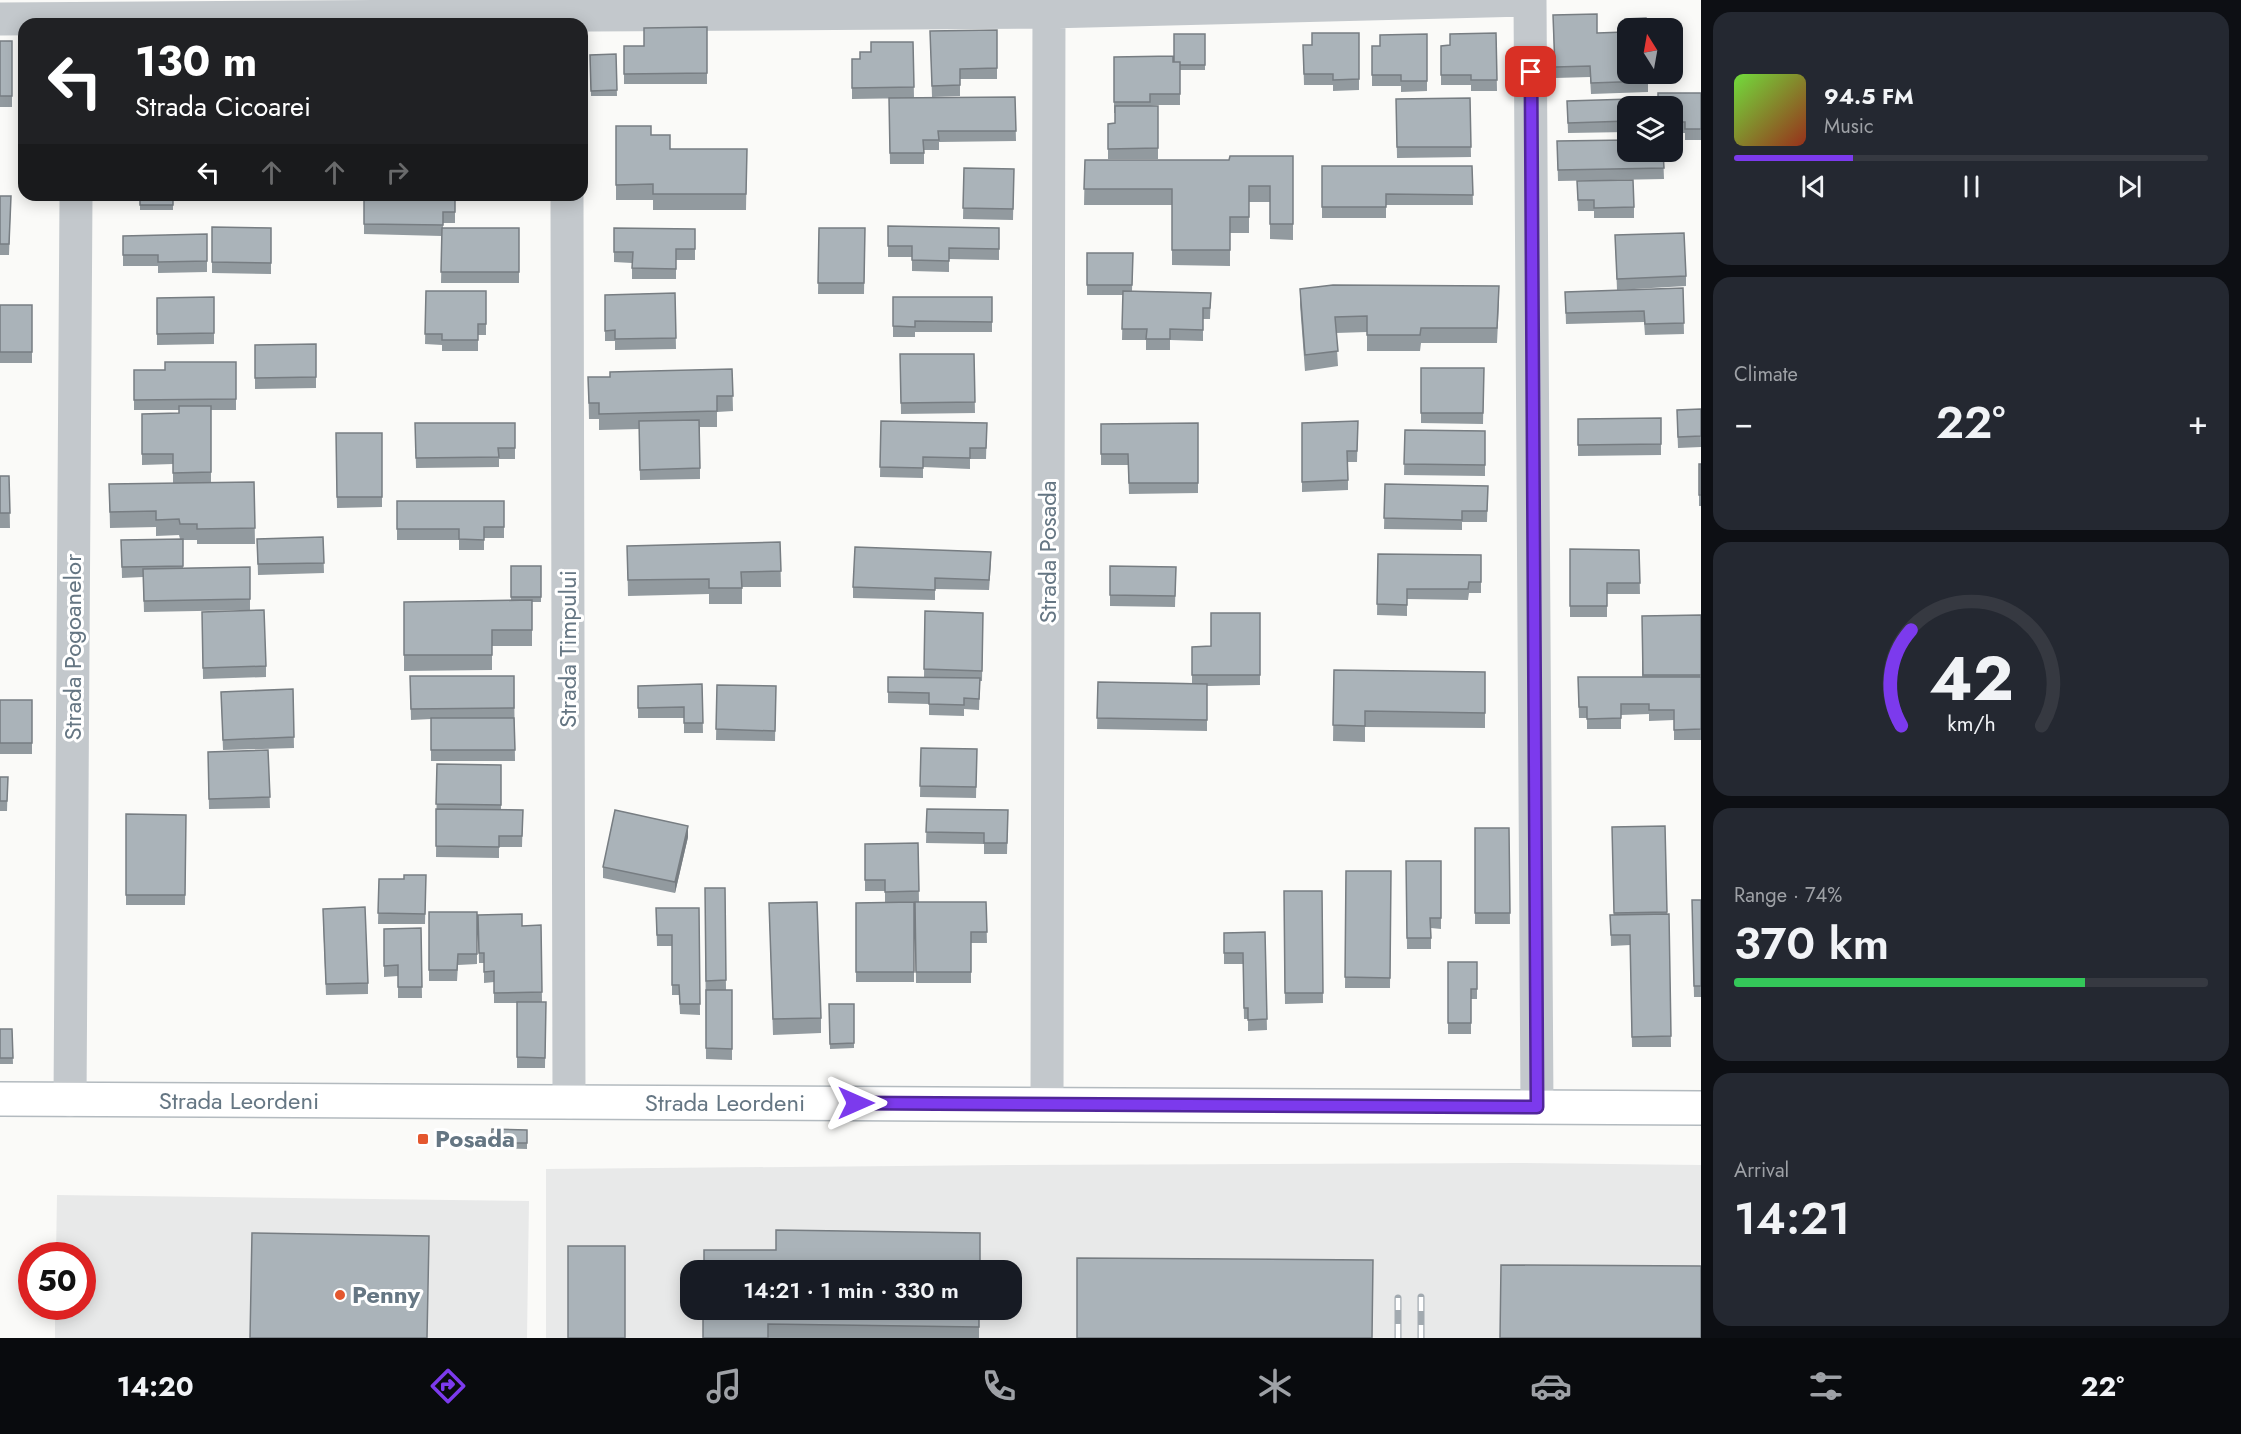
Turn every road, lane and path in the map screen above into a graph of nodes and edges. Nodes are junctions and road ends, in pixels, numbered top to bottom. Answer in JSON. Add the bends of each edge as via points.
{"nodes":[{"id":1,"x":1530,"y":0,"type":"edge"},
{"id":2,"x":1048,"y":6,"type":"edge"},
{"id":3,"x":566,"y":13,"type":"edge"},
{"id":4,"x":77,"y":14,"type":"edge"},
{"id":5,"x":0,"y":19,"type":"edge"},
{"id":6,"x":76,"y":201,"type":"edge"},
{"id":7,"x":567,"y":201,"type":"edge"},
{"id":8,"x":0,"y":1099,"type":"edge"},
{"id":9,"x":70,"y":1100,"type":"junction"},
{"id":10,"x":569,"y":1102,"type":"junction"},
{"id":11,"x":1047,"y":1103,"type":"junction"},
{"id":12,"x":1537,"y":1107,"type":"junction"},
{"id":13,"x":1701,"y":1108,"type":"edge"}],
"edges":[{"from":1,"to":2,"type":"street"},
{"from":1,"to":12,"type":"street"},
{"from":2,"to":3,"type":"street"},
{"from":2,"to":11,"type":"street","name":"Strada Posada"},
{"from":3,"to":4,"type":"street"},
{"from":4,"to":5,"type":"street"},
{"from":6,"to":9,"type":"street","name":"Strada Pogoanelor"},
{"from":7,"to":10,"type":"street","name":"Strada Timpului"},
{"from":8,"to":9,"type":"main road","name":"Strada Leordeni"},
{"from":9,"to":10,"type":"main road","name":"Strada Leordeni"},
{"from":10,"to":11,"type":"main road","name":"Strada Leordeni"},
{"from":11,"to":12,"type":"main road","name":"Strada Leordeni"},
{"from":12,"to":13,"type":"main road","name":"Strada Leordeni"}]}
